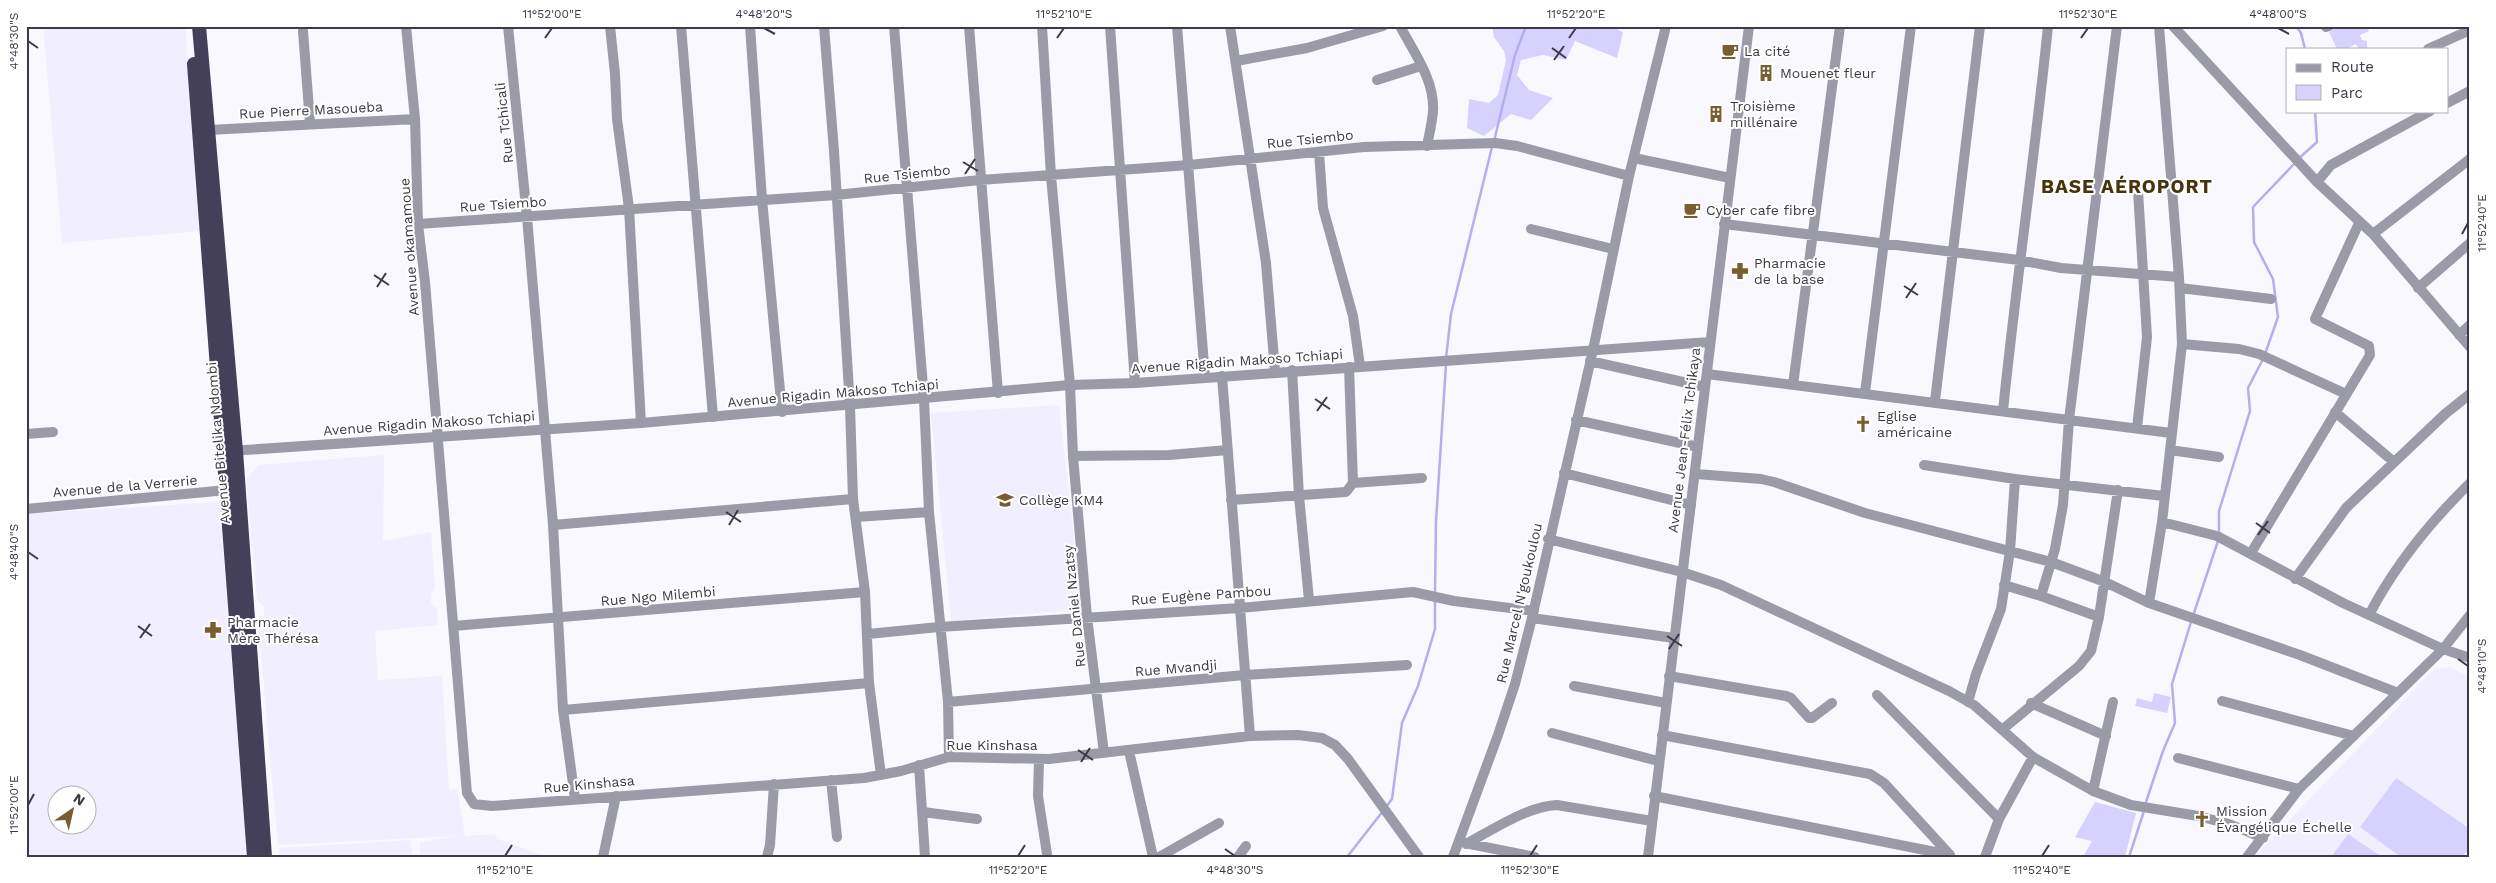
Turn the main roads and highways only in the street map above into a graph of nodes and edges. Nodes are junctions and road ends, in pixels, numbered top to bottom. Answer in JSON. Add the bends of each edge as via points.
{"nodes":[{"id":1,"x":191,"y":26,"type":"edge"},
{"id":2,"x":199,"y":26,"type":"edge"},
{"id":3,"x":230,"y":451,"type":"junction"},
{"id":4,"x":254,"y":857,"type":"edge"},
{"id":5,"x":265,"y":857,"type":"edge"}],
"edges":[{"from":1,"to":3,"type":"highway","name":"Avenue Bitelika Ndombi"},
{"from":2,"to":3,"type":"highway","name":"Avenue Bitelika Ndombi"},
{"from":3,"to":4,"type":"highway","name":"Avenue Bitelika Ndombi","via":[[227,490]]},
{"from":3,"to":5,"type":"highway","name":"Avenue Bitelika Ndombi"}]}
